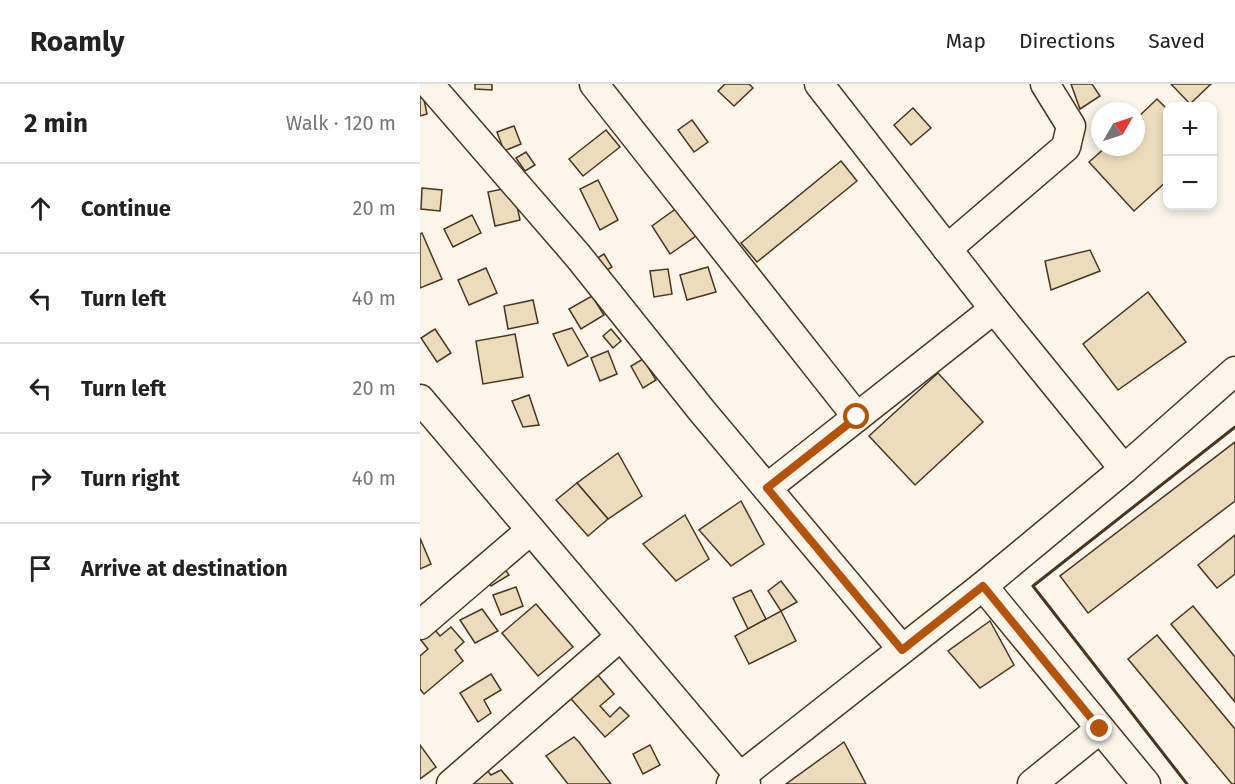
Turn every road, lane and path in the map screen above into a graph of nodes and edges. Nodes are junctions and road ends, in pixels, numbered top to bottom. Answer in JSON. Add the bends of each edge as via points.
{"nodes":[{"id":1,"x":429,"y":84,"type":"edge"},
{"id":2,"x":594,"y":84,"type":"edge"},
{"id":3,"x":819,"y":84,"type":"edge"},
{"id":4,"x":1045,"y":84,"type":"edge"},
{"id":5,"x":947,"y":249,"type":"junction"},
{"id":6,"x":994,"y":309,"type":"junction"},
{"id":7,"x":1235,"y":371,"type":"edge"},
{"id":8,"x":420,"y":399,"type":"edge"},
{"id":9,"x":857,"y":417,"type":"junction"},
{"id":10,"x":429,"y":428,"type":"edge"},
{"id":11,"x":1125,"y":469,"type":"junction"},
{"id":12,"x":767,"y":488,"type":"junction"},
{"id":13,"x":531,"y":530,"type":"junction"},
{"id":14,"x":983,"y":586,"type":"junction"},
{"id":15,"x":420,"y":625,"type":"edge"},
{"id":16,"x":621,"y":636,"type":"junction"},
{"id":17,"x":902,"y":650,"type":"junction"},
{"id":18,"x":1100,"y":729,"type":"junction"},
{"id":19,"x":739,"y":782,"type":"edge"},
{"id":20,"x":451,"y":784,"type":"edge"},
{"id":21,"x":1032,"y":784,"type":"edge"},
{"id":22,"x":1146,"y":784,"type":"edge"}],
"edges":[{"from":1,"to":12,"type":"street","via":[[578,256]]},
{"from":2,"to":9,"type":"street"},
{"from":3,"to":5,"type":"street"},
{"from":4,"to":5,"type":"street","via":[[1071,126],[1066,147]]},
{"from":5,"to":6,"type":"street"},
{"from":6,"to":9,"type":"street"},
{"from":6,"to":11,"type":"street"},
{"from":7,"to":11,"type":"street"},
{"from":8,"to":10,"type":"street"},
{"from":9,"to":12,"type":"street"},
{"from":10,"to":13,"type":"street"},
{"from":11,"to":14,"type":"street"},
{"from":12,"to":17,"type":"street"},
{"from":13,"to":15,"type":"street"},
{"from":13,"to":16,"type":"street"},
{"from":14,"to":17,"type":"street"},
{"from":14,"to":18,"type":"street"},
{"from":16,"to":19,"type":"street"},
{"from":16,"to":20,"type":"street"},
{"from":17,"to":19,"type":"street"},
{"from":18,"to":21,"type":"street"},
{"from":18,"to":22,"type":"street"}]}
